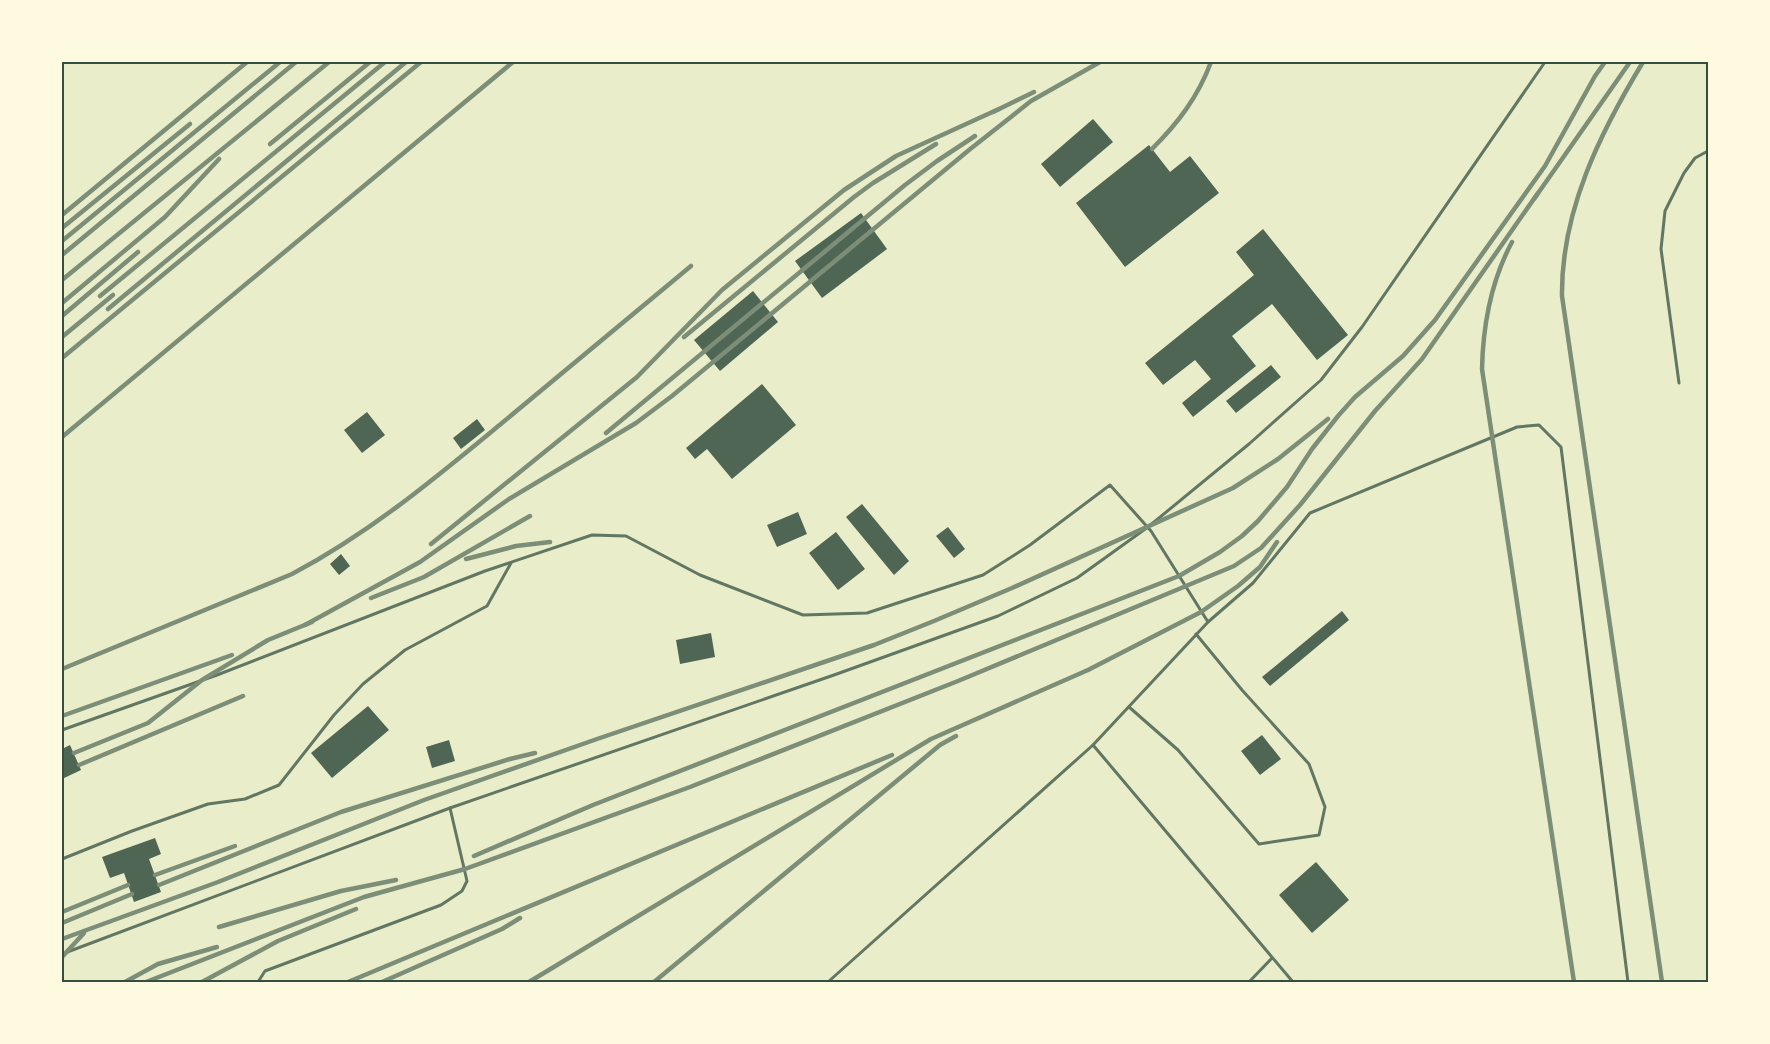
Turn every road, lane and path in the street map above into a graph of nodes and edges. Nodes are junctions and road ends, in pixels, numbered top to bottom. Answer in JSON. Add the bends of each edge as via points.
{"nodes":[{"id":1,"x":1545,"y":62,"type":"edge"},
{"id":2,"x":1708,"y":151,"type":"edge"},
{"id":3,"x":1679,"y":384,"type":"dead end"},
{"id":4,"x":1148,"y":527,"type":"junction"},
{"id":5,"x":511,"y":563,"type":"junction"},
{"id":6,"x":1208,"y":622,"type":"junction"},
{"id":7,"x":1196,"y":634,"type":"junction"},
{"id":8,"x":1129,"y":707,"type":"junction"},
{"id":9,"x":62,"y":730,"type":"edge"},
{"id":10,"x":1093,"y":746,"type":"junction"},
{"id":11,"x":450,"y":808,"type":"junction"},
{"id":12,"x":62,"y":859,"type":"edge"},
{"id":13,"x":62,"y":954,"type":"edge"},
{"id":14,"x":1272,"y":958,"type":"junction"},
{"id":15,"x":258,"y":982,"type":"edge"},
{"id":16,"x":828,"y":982,"type":"edge"},
{"id":17,"x":1249,"y":982,"type":"edge"},
{"id":18,"x":1293,"y":982,"type":"edge"},
{"id":19,"x":1628,"y":982,"type":"edge"}],
"edges":[{"from":1,"to":4,"type":"lane","via":[[1321,380]]},
{"from":2,"to":3,"type":"lane","via":[[1695,158],[1684,173],[1665,211],[1661,249]]},
{"from":4,"to":5,"type":"lane","via":[[1110,485],[983,575],[867,613],[803,615],[700,575],[626,536],[592,535]]},
{"from":4,"to":6,"type":"lane"},
{"from":4,"to":11,"type":"lane","via":[[1077,578],[998,616]]},
{"from":5,"to":9,"type":"lane"},
{"from":5,"to":12,"type":"lane","via":[[487,606],[405,650],[363,684],[279,785],[245,799],[208,804]]},
{"from":6,"to":7,"type":"lane"},
{"from":6,"to":19,"type":"lane","via":[[1253,583],[1310,513],[1517,427],[1539,425],[1561,447]]},
{"from":7,"to":8,"type":"lane"},
{"from":7,"to":8,"type":"lane","via":[[1309,764],[1325,807],[1319,835],[1259,844],[1178,750]]},
{"from":8,"to":10,"type":"lane"},
{"from":10,"to":14,"type":"lane"},
{"from":10,"to":16,"type":"lane"},
{"from":11,"to":13,"type":"lane"},
{"from":11,"to":15,"type":"lane","via":[[467,881],[462,891],[441,905],[265,971]]},
{"from":14,"to":17,"type":"lane"},
{"from":14,"to":18,"type":"lane"}]}
